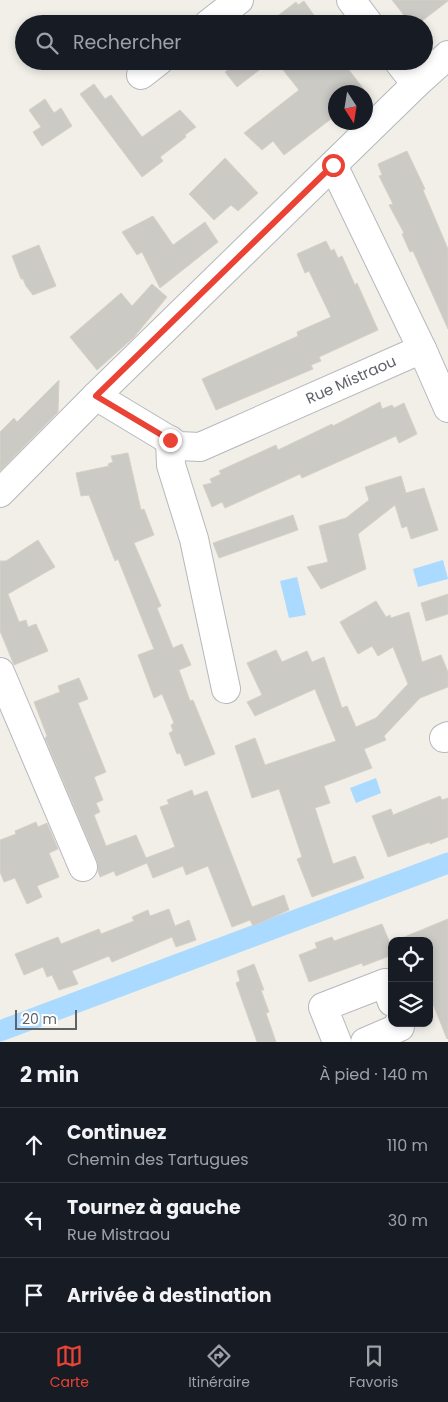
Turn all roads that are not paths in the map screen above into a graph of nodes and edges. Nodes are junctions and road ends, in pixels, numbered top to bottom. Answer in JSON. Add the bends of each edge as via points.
{"nodes":[{"id":1,"x":240,"y":0,"type":"edge"},
{"id":2,"x":351,"y":0,"type":"edge"},
{"id":3,"x":220,"y":15,"type":"edge"},
{"id":4,"x":362,"y":15,"type":"edge"},
{"id":5,"x":448,"y":55,"type":"edge"},
{"id":6,"x":433,"y":69,"type":"edge"},
{"id":7,"x":405,"y":70,"type":"edge"},
{"id":8,"x":431,"y":70,"type":"edge"},
{"id":9,"x":416,"y":84,"type":"junction"},
{"id":10,"x":333,"y":165,"type":"junction"},
{"id":11,"x":422,"y":349,"type":"junction"},
{"id":12,"x":96,"y":396,"type":"junction"},
{"id":13,"x":448,"y":408,"type":"edge"},
{"id":14,"x":170,"y":440,"type":"junction"},
{"id":15,"x":0,"y":493,"type":"edge"},
{"id":16,"x":0,"y":672,"type":"edge"},
{"id":17,"x":226,"y":689,"type":"dead end"},
{"id":18,"x":83,"y":867,"type":"dead end"},
{"id":19,"x":388,"y":991,"type":"edge"},
{"id":20,"x":400,"y":1027,"type":"edge"},
{"id":21,"x":337,"y":1042,"type":"edge"},
{"id":22,"x":365,"y":1042,"type":"edge"}],
"edges":[{"from":1,"to":3,"type":"street"},
{"from":2,"to":4,"type":"street"},
{"from":5,"to":6,"type":"street"},
{"from":7,"to":9,"type":"street"},
{"from":8,"to":9,"type":"street"},
{"from":9,"to":10,"type":"street"},
{"from":10,"to":11,"type":"street"},
{"from":10,"to":12,"type":"street"},
{"from":11,"to":13,"type":"street"},
{"from":11,"to":14,"type":"street","name":"Rue Mistraou","via":[[200,447],[179,446]]},
{"from":12,"to":14,"type":"street","name":"Rue Mistraou"},
{"from":12,"to":15,"type":"street"},
{"from":14,"to":17,"type":"street","via":[[171,465],[194,539]]},
{"from":16,"to":18,"type":"street"},
{"from":19,"to":21,"type":"street","via":[[385,983],[323,1007]]},
{"from":20,"to":22,"type":"street"}]}
